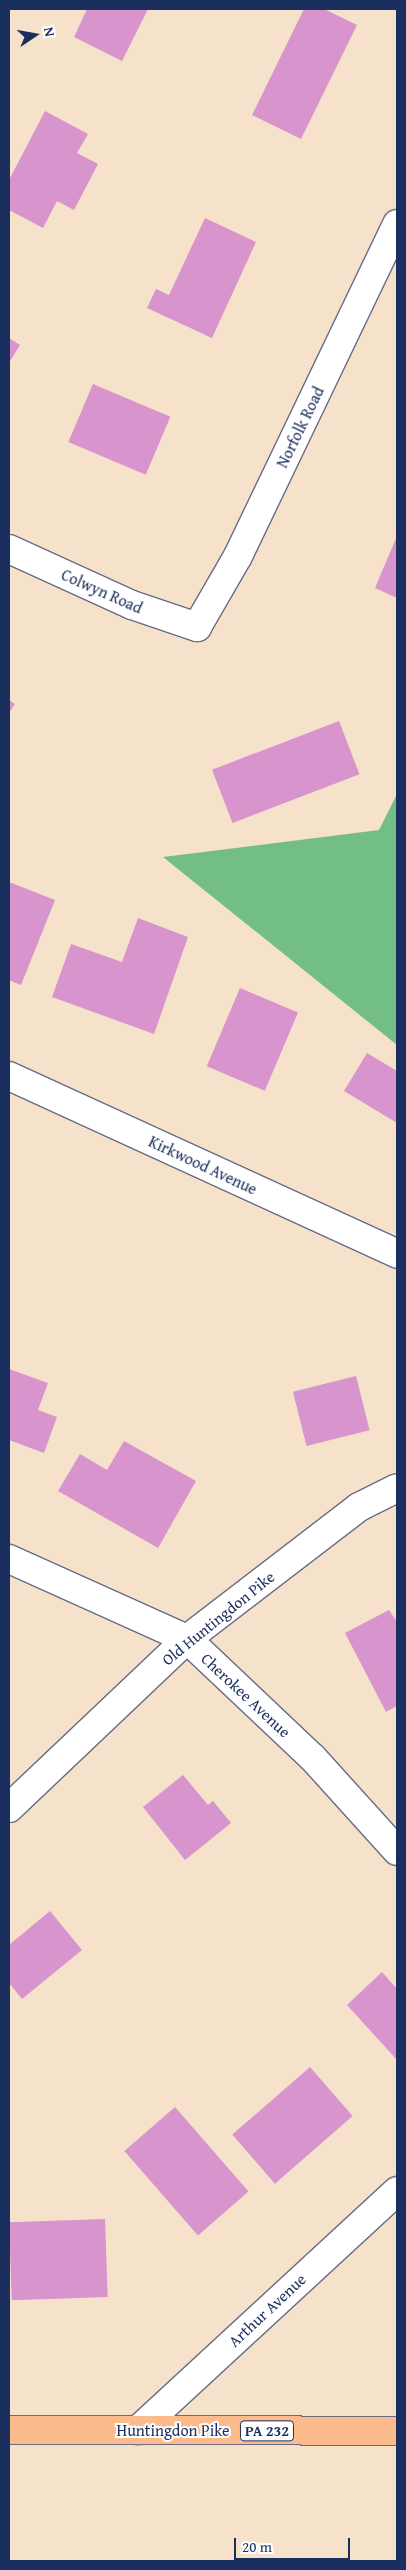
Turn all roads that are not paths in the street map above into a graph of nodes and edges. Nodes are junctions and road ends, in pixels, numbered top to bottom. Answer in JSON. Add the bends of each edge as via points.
{"nodes":[{"id":1,"x":397,"y":224,"type":"edge"},
{"id":2,"x":9,"y":549,"type":"edge"},
{"id":3,"x":197,"y":627,"type":"joint"},
{"id":4,"x":9,"y":1076,"type":"edge"},
{"id":5,"x":397,"y":1254,"type":"edge"},
{"id":6,"x":397,"y":1488,"type":"edge"},
{"id":7,"x":9,"y":1559,"type":"edge"},
{"id":8,"x":187,"y":1639,"type":"junction"},
{"id":9,"x":9,"y":1808,"type":"edge"},
{"id":10,"x":397,"y":1851,"type":"edge"},
{"id":11,"x":397,"y":2190,"type":"edge"},
{"id":12,"x":9,"y":2430,"type":"edge"},
{"id":13,"x":138,"y":2430,"type":"junction"},
{"id":14,"x":397,"y":2432,"type":"edge"}],
"edges":[{"from":1,"to":3,"type":"street","name":"Norfolk Road","via":[[238,556]]},
{"from":2,"to":3,"type":"street","name":"Colwyn Road","via":[[132,605]]},
{"from":4,"to":5,"type":"street","name":"Kirkwood Avenue"},
{"from":6,"to":8,"type":"street","name":"Old Huntingdon Pike","via":[[359,1508]]},
{"from":7,"to":8,"type":"street","name":"Cherokee Avenue"},
{"from":8,"to":9,"type":"street","name":"Old Huntingdon Pike"},
{"from":8,"to":10,"type":"street","name":"Cherokee Avenue","via":[[313,1758]]},
{"from":11,"to":13,"type":"street","name":"Arthur Avenue"},
{"from":12,"to":13,"type":"main road","name":"Huntingdon Pike","number":"PA 232"},
{"from":13,"to":14,"type":"main road","name":"Huntingdon Pike","number":"PA 232"}]}
